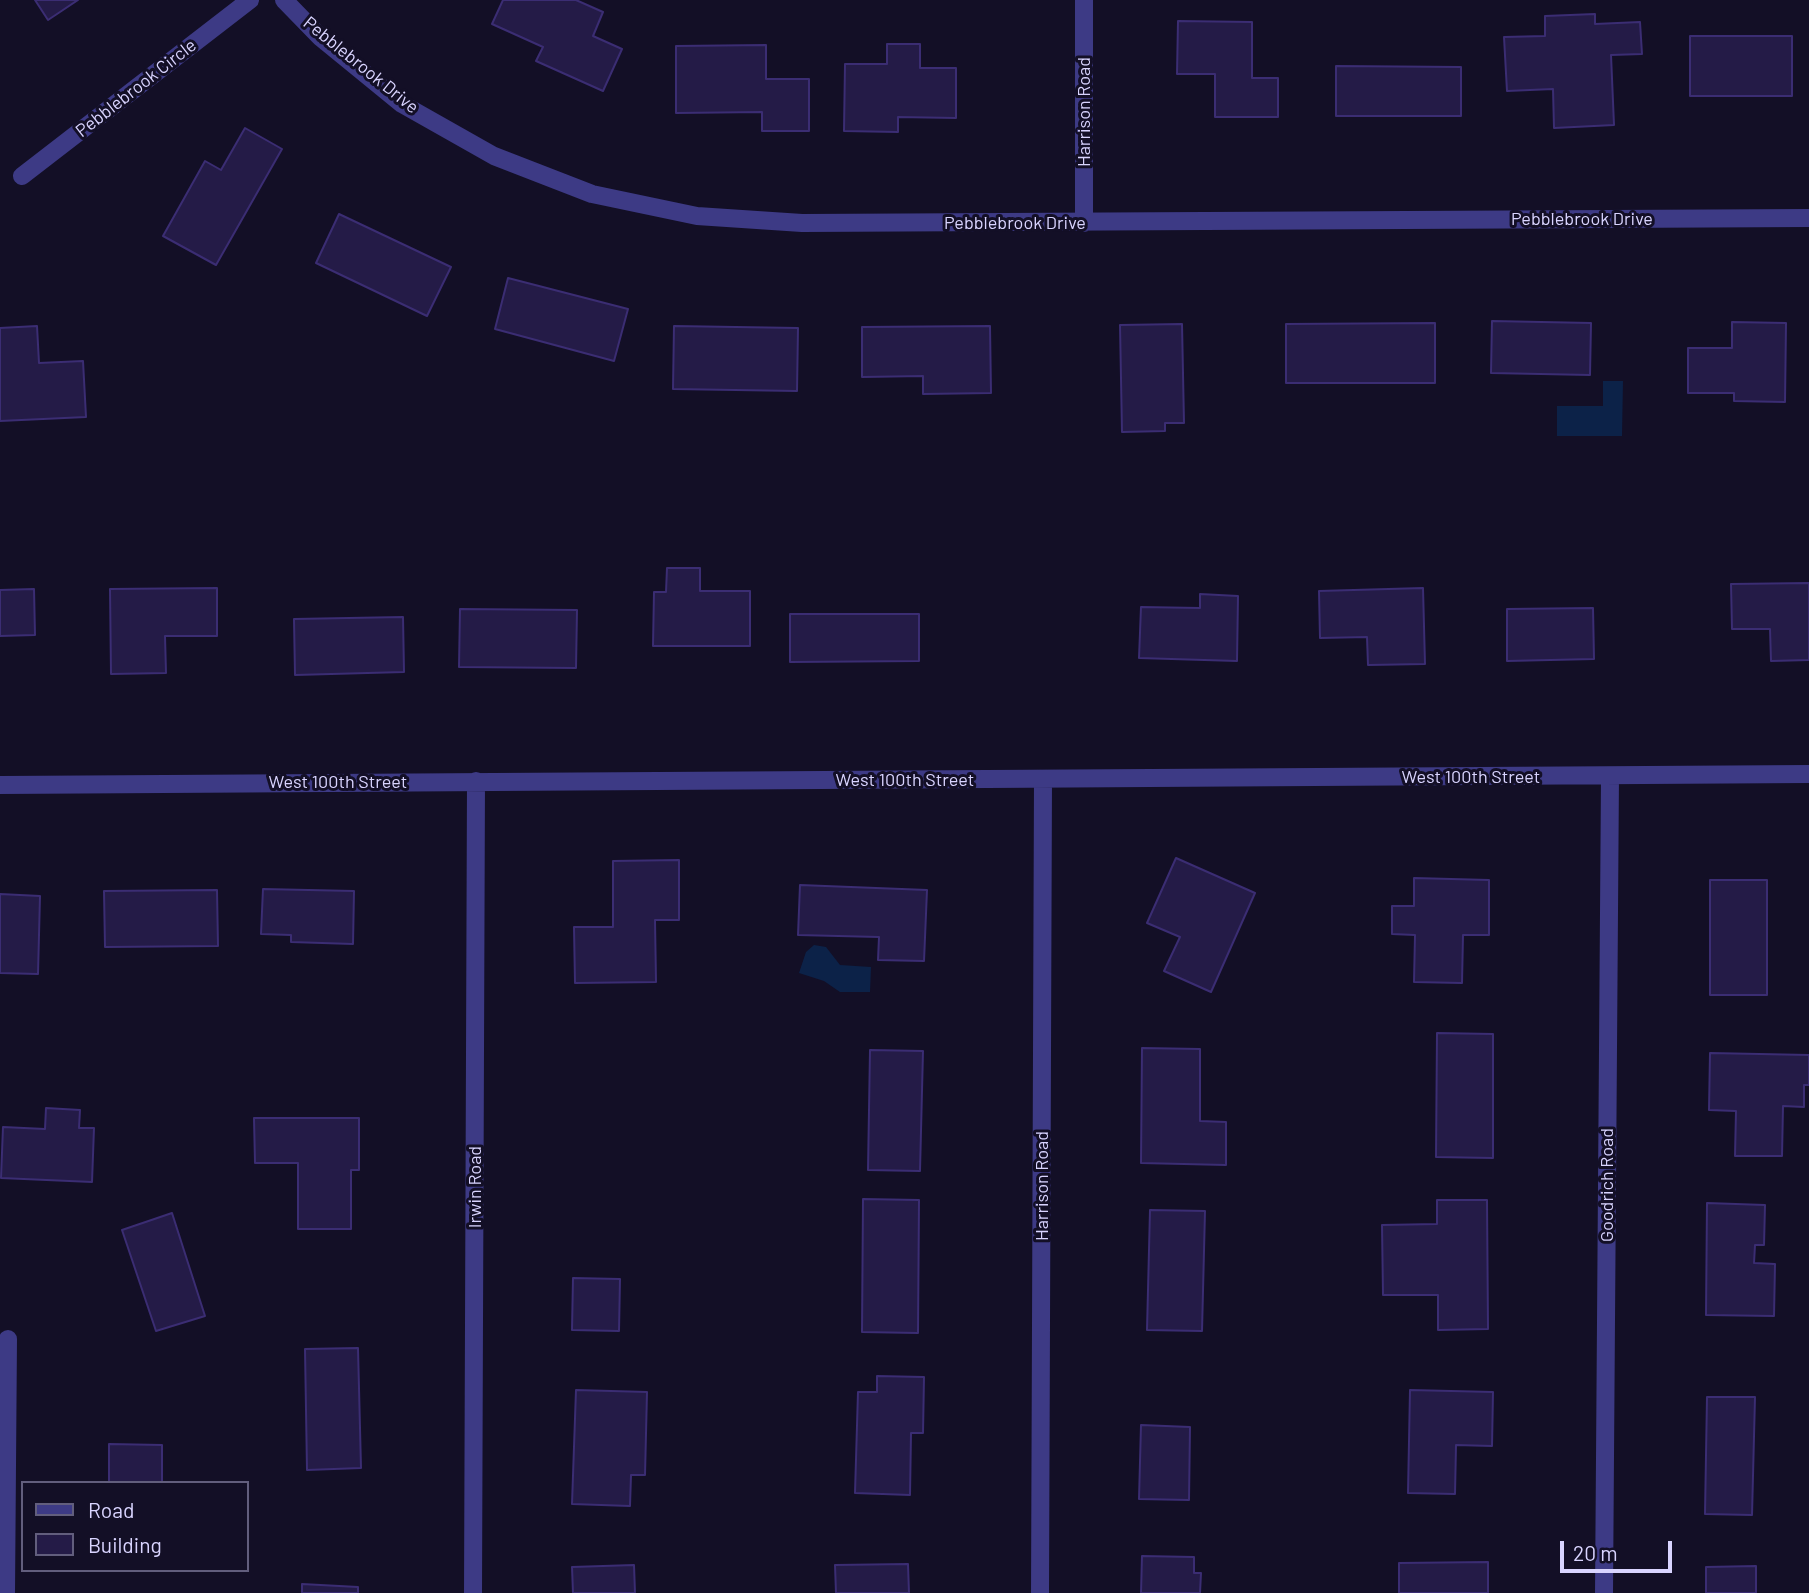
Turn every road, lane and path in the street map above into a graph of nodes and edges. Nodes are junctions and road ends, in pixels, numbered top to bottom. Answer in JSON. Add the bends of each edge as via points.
{"nodes":[{"id":1,"x":250,"y":0,"type":"edge"},
{"id":2,"x":284,"y":0,"type":"edge"},
{"id":3,"x":1084,"y":0,"type":"edge"},
{"id":4,"x":22,"y":176,"type":"dead end"},
{"id":5,"x":1809,"y":218,"type":"edge"},
{"id":6,"x":1084,"y":223,"type":"junction"},
{"id":7,"x":1809,"y":774,"type":"edge"},
{"id":8,"x":1610,"y":776,"type":"junction"},
{"id":9,"x":1043,"y":779,"type":"junction"},
{"id":10,"x":476,"y":781,"type":"junction"},
{"id":11,"x":0,"y":785,"type":"edge"},
{"id":12,"x":8,"y":1339,"type":"dead end"},
{"id":13,"x":6,"y":1593,"type":"edge"},
{"id":14,"x":473,"y":1593,"type":"edge"},
{"id":15,"x":1040,"y":1593,"type":"edge"},
{"id":16,"x":1604,"y":1593,"type":"edge"}],
"edges":[{"from":1,"to":4,"type":"street","name":"Pebblebrook Circle"},
{"from":2,"to":6,"type":"street","name":"Pebblebrook Drive","via":[[320,37],[402,104],[494,156],[592,194],[697,216],[803,223]]},
{"from":3,"to":6,"type":"street","name":"Harrison Road"},
{"from":5,"to":6,"type":"street","name":"Pebblebrook Drive"},
{"from":7,"to":8,"type":"street","name":"West 100th Street"},
{"from":8,"to":9,"type":"street","name":"West 100th Street"},
{"from":8,"to":16,"type":"street","name":"Goodrich Road"},
{"from":9,"to":10,"type":"street","name":"West 100th Street"},
{"from":9,"to":15,"type":"street","name":"Harrison Road"},
{"from":10,"to":11,"type":"street","name":"West 100th Street"},
{"from":10,"to":14,"type":"street","name":"Irwin Road"},
{"from":12,"to":13,"type":"street"}]}
